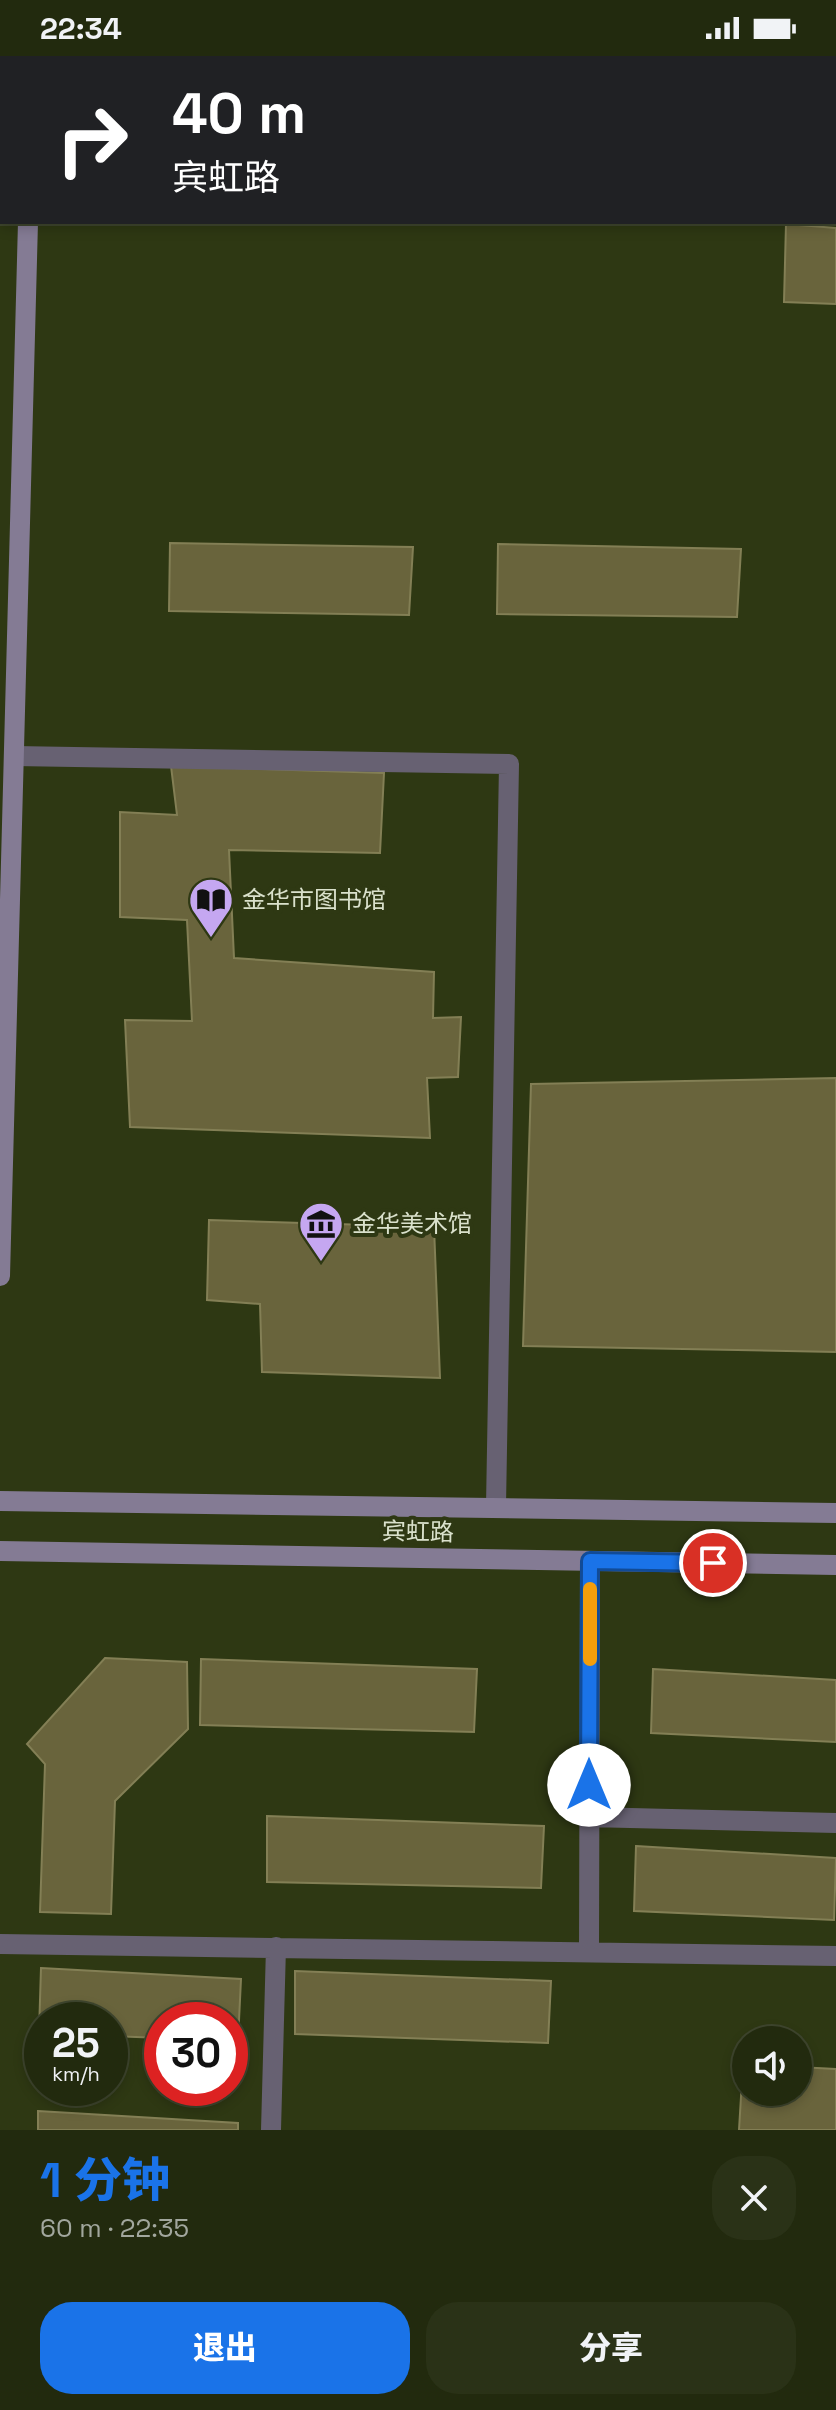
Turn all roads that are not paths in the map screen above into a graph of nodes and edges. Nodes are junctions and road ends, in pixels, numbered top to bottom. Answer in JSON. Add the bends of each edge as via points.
{"nodes":[{"id":1,"x":28,"y":224,"type":"edge"},
{"id":2,"x":14,"y":756,"type":"junction"},
{"id":3,"x":0,"y":1276,"type":"edge"},
{"id":4,"x":0,"y":1501,"type":"edge"},
{"id":5,"x":496,"y":1506,"type":"junction"},
{"id":6,"x":836,"y":1513,"type":"edge"},
{"id":7,"x":0,"y":1551,"type":"edge"},
{"id":8,"x":590,"y":1561,"type":"junction"},
{"id":9,"x":836,"y":1565,"type":"edge"},
{"id":10,"x":589,"y":1817,"type":"junction"},
{"id":11,"x":836,"y":1823,"type":"edge"},
{"id":12,"x":0,"y":1944,"type":"edge"},
{"id":13,"x":276,"y":1947,"type":"junction"},
{"id":14,"x":589,"y":1952,"type":"junction"},
{"id":15,"x":836,"y":1956,"type":"edge"},
{"id":16,"x":271,"y":2130,"type":"edge"}],
"edges":[{"from":1,"to":2,"type":"main road"},
{"from":2,"to":3,"type":"main road"},
{"from":2,"to":5,"type":"street","via":[[509,764]]},
{"from":4,"to":5,"type":"main road","name":"宾虹路"},
{"from":5,"to":6,"type":"main road","name":"宾虹路"},
{"from":7,"to":8,"type":"main road","name":"宾虹路"},
{"from":8,"to":9,"type":"main road","name":"宾虹路"},
{"from":8,"to":10,"type":"street"},
{"from":10,"to":11,"type":"street"},
{"from":10,"to":14,"type":"street"},
{"from":12,"to":13,"type":"street"},
{"from":13,"to":14,"type":"street"},
{"from":13,"to":16,"type":"street"},
{"from":14,"to":15,"type":"street"}]}
